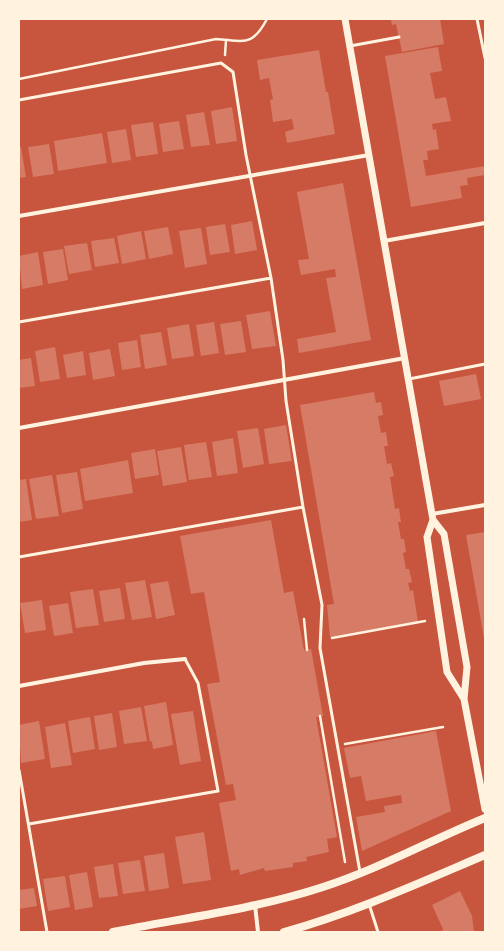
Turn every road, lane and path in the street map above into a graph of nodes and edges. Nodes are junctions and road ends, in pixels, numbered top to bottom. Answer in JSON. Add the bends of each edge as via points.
{"nodes":[{"id":1,"x":267,"y":19,"type":"edge"},
{"id":2,"x":346,"y":19,"type":"edge"},
{"id":3,"x":477,"y":19,"type":"edge"},
{"id":4,"x":399,"y":37,"type":"dead end"},
{"id":5,"x":226,"y":40,"type":"junction"},
{"id":6,"x":350,"y":46,"type":"junction"},
{"id":7,"x":485,"y":58,"type":"edge"},
{"id":8,"x":222,"y":63,"type":"junction"},
{"id":9,"x":19,"y":79,"type":"edge"},
{"id":10,"x":19,"y":100,"type":"edge"},
{"id":11,"x":369,"y":155,"type":"junction"},
{"id":12,"x":250,"y":176,"type":"junction"},
{"id":13,"x":19,"y":216,"type":"edge"},
{"id":14,"x":485,"y":223,"type":"edge"},
{"id":15,"x":384,"y":241,"type":"junction"},
{"id":16,"x":271,"y":278,"type":"junction"},
{"id":17,"x":19,"y":322,"type":"edge"},
{"id":18,"x":405,"y":358,"type":"junction"},
{"id":19,"x":485,"y":364,"type":"edge"},
{"id":20,"x":409,"y":379,"type":"junction"},
{"id":21,"x":285,"y":381,"type":"junction"},
{"id":22,"x":19,"y":428,"type":"edge"},
{"id":23,"x":485,"y":505,"type":"edge"},
{"id":24,"x":303,"y":506,"type":"junction"},
{"id":25,"x":432,"y":517,"type":"junction"},
{"id":26,"x":19,"y":557,"type":"edge"},
{"id":27,"x":304,"y":619,"type":"dead end"},
{"id":28,"x":425,"y":621,"type":"dead end"},
{"id":29,"x":332,"y":638,"type":"dead end"},
{"id":30,"x":308,"y":650,"type":"dead end"},
{"id":31,"x":185,"y":659,"type":"joint"},
{"id":32,"x":19,"y":686,"type":"edge"},
{"id":33,"x":464,"y":699,"type":"junction"},
{"id":34,"x":320,"y":716,"type":"dead end"},
{"id":35,"x":444,"y":727,"type":"dead end"},
{"id":36,"x":344,"y":745,"type":"dead end"},
{"id":37,"x":19,"y":770,"type":"edge"},
{"id":38,"x":485,"y":808,"type":"edge"},
{"id":39,"x":485,"y":818,"type":"edge"},
{"id":40,"x":29,"y":824,"type":"junction"},
{"id":41,"x":485,"y":855,"type":"edge"},
{"id":42,"x":345,"y":862,"type":"dead end"},
{"id":43,"x":360,"y":874,"type":"junction"},
{"id":44,"x":255,"y":904,"type":"junction"},
{"id":45,"x":369,"y":904,"type":"junction"},
{"id":46,"x":47,"y":932,"type":"edge"},
{"id":47,"x":113,"y":932,"type":"edge"},
{"id":48,"x":258,"y":932,"type":"edge"},
{"id":49,"x":284,"y":932,"type":"edge"},
{"id":50,"x":378,"y":932,"type":"edge"}],
"edges":[{"from":1,"to":5,"type":"path","via":[[259,35],[251,40]]},
{"from":2,"to":6,"type":"street"},
{"from":3,"to":7,"type":"lane"},
{"from":4,"to":6,"type":"lane"},
{"from":5,"to":8,"type":"path"},
{"from":5,"to":9,"type":"path","via":[[216,39]]},
{"from":6,"to":11,"type":"street"},
{"from":8,"to":10,"type":"lane"},
{"from":8,"to":12,"type":"lane","via":[[233,72]]},
{"from":11,"to":12,"type":"street"},
{"from":11,"to":15,"type":"street"},
{"from":12,"to":13,"type":"street"},
{"from":12,"to":16,"type":"lane"},
{"from":14,"to":15,"type":"street"},
{"from":15,"to":18,"type":"street"},
{"from":16,"to":17,"type":"lane"},
{"from":16,"to":21,"type":"lane"},
{"from":18,"to":20,"type":"street"},
{"from":18,"to":21,"type":"street"},
{"from":19,"to":20,"type":"lane"},
{"from":20,"to":25,"type":"street"},
{"from":21,"to":22,"type":"street"},
{"from":21,"to":24,"type":"lane"},
{"from":23,"to":25,"type":"street"},
{"from":24,"to":26,"type":"lane"},
{"from":24,"to":43,"type":"lane","via":[[322,605],[320,648]]},
{"from":25,"to":33,"type":"street","via":[[444,534],[467,668]]},
{"from":25,"to":33,"type":"street","via":[[427,537],[447,672]]},
{"from":27,"to":30,"type":"path"},
{"from":28,"to":29,"type":"path"},
{"from":31,"to":32,"type":"street","via":[[144,663]]},
{"from":31,"to":40,"type":"lane","via":[[198,683],[218,791]]},
{"from":33,"to":38,"type":"street"},
{"from":34,"to":42,"type":"path"},
{"from":35,"to":36,"type":"path"},
{"from":37,"to":40,"type":"lane"},
{"from":39,"to":43,"type":"main road"},
{"from":40,"to":46,"type":"lane"},
{"from":41,"to":45,"type":"main road"},
{"from":43,"to":44,"type":"main road","via":[[323,887]]},
{"from":44,"to":47,"type":"main road"},
{"from":44,"to":48,"type":"street"},
{"from":45,"to":49,"type":"main road"},
{"from":45,"to":50,"type":"lane"}]}
